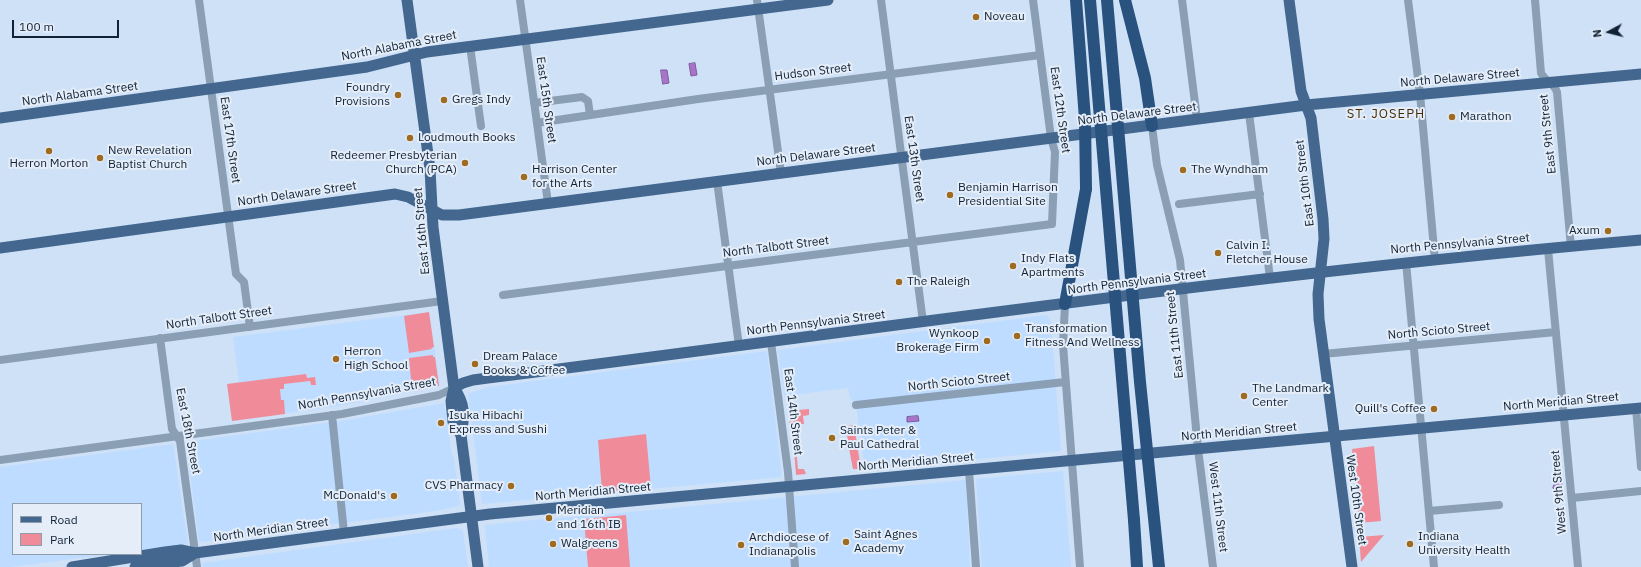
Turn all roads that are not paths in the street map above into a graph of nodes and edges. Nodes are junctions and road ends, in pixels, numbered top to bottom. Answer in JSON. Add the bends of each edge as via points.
{"nodes":[{"id":1,"x":199,"y":0,"type":"edge"},
{"id":2,"x":407,"y":0,"type":"edge"},
{"id":3,"x":520,"y":0,"type":"edge"},
{"id":4,"x":828,"y":0,"type":"edge"},
{"id":5,"x":881,"y":0,"type":"edge"},
{"id":6,"x":1033,"y":0,"type":"edge"},
{"id":7,"x":1076,"y":0,"type":"edge"},
{"id":8,"x":1090,"y":0,"type":"edge"},
{"id":9,"x":1107,"y":0,"type":"edge"},
{"id":10,"x":1182,"y":0,"type":"edge"},
{"id":11,"x":1289,"y":0,"type":"edge"},
{"id":12,"x":1408,"y":0,"type":"edge"},
{"id":13,"x":1534,"y":0,"type":"edge"},
{"id":14,"x":758,"y":4,"type":"edge"},
{"id":15,"x":1126,"y":4,"type":"edge"},
{"id":16,"x":526,"y":39,"type":"junction"},
{"id":17,"x":470,"y":46,"type":"junction"},
{"id":18,"x":414,"y":55,"type":"junction"},
{"id":19,"x":1040,"y":55,"type":"junction"},
{"id":20,"x":1641,"y":74,"type":"edge"},
{"id":21,"x":891,"y":75,"type":"junction"},
{"id":22,"x":1549,"y":82,"type":"junction"},
{"id":23,"x":211,"y":89,"type":"junction"},
{"id":24,"x":769,"y":90,"type":"junction"},
{"id":25,"x":1420,"y":94,"type":"junction"},
{"id":26,"x":534,"y":103,"type":"junction"},
{"id":27,"x":1306,"y":105,"type":"junction"},
{"id":28,"x":1249,"y":113,"type":"junction"},
{"id":29,"x":590,"y":115,"type":"junction"},
{"id":30,"x":0,"y":118,"type":"edge"},
{"id":31,"x":1197,"y":119,"type":"junction"},
{"id":32,"x":537,"y":123,"type":"junction"},
{"id":33,"x":481,"y":126,"type":"dead end"},
{"id":34,"x":1152,"y":126,"type":"junction"},
{"id":35,"x":1051,"y":138,"type":"junction"},
{"id":36,"x":902,"y":157,"type":"junction"},
{"id":37,"x":781,"y":173,"type":"junction"},
{"id":38,"x":717,"y":181,"type":"junction"},
{"id":39,"x":1260,"y":194,"type":"junction"},
{"id":40,"x":548,"y":203,"type":"junction"},
{"id":41,"x":1179,"y":204,"type":"dead end"},
{"id":42,"x":432,"y":210,"type":"junction"},
{"id":43,"x":228,"y":216,"type":"junction"},
{"id":44,"x":1052,"y":224,"type":"joint"},
{"id":45,"x":1641,"y":240,"type":"edge"},
{"id":46,"x":913,"y":242,"type":"junction"},
{"id":47,"x":1571,"y":247,"type":"junction"},
{"id":48,"x":0,"y":248,"type":"edge"},
{"id":49,"x":1548,"y":249,"type":"junction"},
{"id":50,"x":1435,"y":260,"type":"junction"},
{"id":51,"x":1406,"y":262,"type":"junction"},
{"id":52,"x":728,"y":266,"type":"junction"},
{"id":53,"x":1321,"y":272,"type":"junction"},
{"id":54,"x":1270,"y":278,"type":"junction"},
{"id":55,"x":1182,"y":289,"type":"junction"},
{"id":56,"x":503,"y":295,"type":"dead end"},
{"id":57,"x":442,"y":301,"type":"junction"},
{"id":58,"x":1065,"y":304,"type":"junction"},
{"id":59,"x":924,"y":322,"type":"junction"},
{"id":60,"x":250,"y":326,"type":"junction"},
{"id":61,"x":1556,"y":332,"type":"junction"},
{"id":62,"x":160,"y":338,"type":"junction"},
{"id":63,"x":771,"y":342,"type":"junction"},
{"id":64,"x":1413,"y":345,"type":"junction"},
{"id":65,"x":739,"y":346,"type":"junction"},
{"id":66,"x":1323,"y":354,"type":"junction"},
{"id":67,"x":0,"y":360,"type":"edge"},
{"id":68,"x":1065,"y":382,"type":"junction"},
{"id":69,"x":454,"y":388,"type":"junction"},
{"id":70,"x":856,"y":405,"type":"dead end"},
{"id":71,"x":1638,"y":408,"type":"edge"},
{"id":72,"x":332,"y":415,"type":"junction"},
{"id":73,"x":1564,"y":415,"type":"junction"},
{"id":74,"x":1421,"y":428,"type":"junction"},
{"id":75,"x":176,"y":436,"type":"junction"},
{"id":76,"x":1334,"y":436,"type":"junction"},
{"id":77,"x":1198,"y":449,"type":"junction"},
{"id":78,"x":0,"y":460,"type":"edge"},
{"id":79,"x":1072,"y":460,"type":"junction"},
{"id":80,"x":1641,"y":467,"type":"edge"},
{"id":81,"x":970,"y":470,"type":"junction"},
{"id":82,"x":789,"y":486,"type":"junction"},
{"id":83,"x":1641,"y":491,"type":"edge"},
{"id":84,"x":1572,"y":498,"type":"junction"},
{"id":85,"x":1499,"y":505,"type":"dead end"},
{"id":86,"x":1428,"y":511,"type":"junction"},
{"id":87,"x":472,"y":516,"type":"junction"},
{"id":88,"x":344,"y":533,"type":"junction"},
{"id":89,"x":195,"y":553,"type":"junction"},
{"id":90,"x":72,"y":567,"type":"edge"},
{"id":91,"x":136,"y":567,"type":"edge"},
{"id":92,"x":197,"y":567,"type":"edge"},
{"id":93,"x":478,"y":567,"type":"edge"},
{"id":94,"x":795,"y":567,"type":"edge"},
{"id":95,"x":976,"y":567,"type":"edge"},
{"id":96,"x":1080,"y":567,"type":"edge"},
{"id":97,"x":1138,"y":567,"type":"edge"},
{"id":98,"x":1158,"y":567,"type":"edge"},
{"id":99,"x":1213,"y":567,"type":"edge"},
{"id":100,"x":1352,"y":567,"type":"edge"},
{"id":101,"x":1434,"y":567,"type":"edge"},
{"id":102,"x":1578,"y":567,"type":"edge"}],
"edges":[{"from":1,"to":23,"type":"street","name":"East 17th Street"},
{"from":2,"to":18,"type":"main road","name":"East 16th Street"},
{"from":3,"to":16,"type":"street","name":"East 15th Street"},
{"from":4,"to":14,"type":"main road","name":"North Alabama Street"},
{"from":5,"to":21,"type":"street","name":"East 13th Street"},
{"from":6,"to":19,"type":"street","name":"East 12th Street"},
{"from":7,"to":58,"type":"highway","bridge":true,"via":[[1085,119],[1086,189]]},
{"from":8,"to":97,"type":"highway","bridge":true},
{"from":9,"to":98,"type":"highway","bridge":true},
{"from":10,"to":31,"type":"street"},
{"from":11,"to":27,"type":"main road","name":"East 10th Street","via":[[1301,91]]},
{"from":12,"to":25,"type":"street"},
{"from":13,"to":22,"type":"street","name":"East 9th Street","via":[[1541,72]]},
{"from":14,"to":16,"type":"main road","name":"North Alabama Street"},
{"from":14,"to":24,"type":"street"},
{"from":15,"to":34,"type":"highway","via":[[1145,78]]},
{"from":16,"to":17,"type":"main road","name":"North Alabama Street"},
{"from":16,"to":26,"type":"street","name":"East 15th Street"},
{"from":17,"to":18,"type":"main road","name":"North Alabama Street"},
{"from":17,"to":33,"type":"street"},
{"from":18,"to":23,"type":"main road","name":"North Alabama Street","via":[[367,67]]},
{"from":18,"to":42,"type":"main road","name":"East 16th Street","via":[[430,169]]},
{"from":19,"to":21,"type":"street","name":"Hudson Street"},
{"from":19,"to":35,"type":"street","name":"East 12th Street"},
{"from":20,"to":22,"type":"main road","name":"North Delaware Street"},
{"from":21,"to":24,"type":"street","name":"Hudson Street"},
{"from":21,"to":36,"type":"street","name":"East 13th Street"},
{"from":22,"to":25,"type":"main road","name":"North Delaware Street"},
{"from":22,"to":47,"type":"street","name":"East 9th Street","via":[[1557,92]]},
{"from":23,"to":30,"type":"main road","name":"North Alabama Street"},
{"from":23,"to":43,"type":"street","name":"East 17th Street"},
{"from":24,"to":29,"type":"street","name":"Hudson Street"},
{"from":24,"to":37,"type":"street"},
{"from":25,"to":27,"type":"main road","name":"North Delaware Street"},
{"from":25,"to":50,"type":"street"},
{"from":26,"to":29,"type":"street","via":[[582,97],[588,101]]},
{"from":26,"to":32,"type":"street","name":"East 15th Street"},
{"from":27,"to":28,"type":"main road","name":"North Delaware Street"},
{"from":27,"to":53,"type":"main road","name":"East 10th Street","via":[[1311,118],[1323,219]]},
{"from":28,"to":31,"type":"main road","name":"North Delaware Street"},
{"from":28,"to":39,"type":"street"},
{"from":29,"to":32,"type":"street","name":"Hudson Street"},
{"from":31,"to":34,"type":"main road","name":"North Delaware Street"},
{"from":32,"to":40,"type":"street","name":"East 15th Street"},
{"from":34,"to":35,"type":"main road","name":"North Delaware Street"},
{"from":34,"to":55,"type":"street","name":"East 11th Street","via":[[1157,165],[1180,260]]},
{"from":35,"to":36,"type":"main road","name":"North Delaware Street"},
{"from":35,"to":44,"type":"street","name":"East 12th Street","via":[[1055,152]]},
{"from":36,"to":37,"type":"main road","name":"North Delaware Street"},
{"from":36,"to":46,"type":"street","name":"East 13th Street"},
{"from":37,"to":38,"type":"main road","name":"North Delaware Street"},
{"from":38,"to":40,"type":"main road","name":"North Delaware Street"},
{"from":38,"to":52,"type":"street"},
{"from":39,"to":41,"type":"street"},
{"from":39,"to":54,"type":"street"},
{"from":40,"to":42,"type":"main road","name":"North Delaware Street","via":[[451,216]]},
{"from":42,"to":43,"type":"main road","name":"North Delaware Street","via":[[408,197],[395,194]]},
{"from":42,"to":57,"type":"main road","name":"East 16th Street"},
{"from":43,"to":48,"type":"main road","name":"North Delaware Street"},
{"from":43,"to":60,"type":"street","name":"East 17th Street","via":[[236,274],[244,282]]},
{"from":44,"to":46,"type":"street","name":"North Talbott Street"},
{"from":45,"to":47,"type":"main road","name":"North Pennsylvania Street"},
{"from":46,"to":52,"type":"street","name":"North Talbott Street"},
{"from":46,"to":59,"type":"street","name":"East 13th Street"},
{"from":47,"to":49,"type":"main road","name":"North Pennsylvania Street"},
{"from":49,"to":50,"type":"main road","name":"North Pennsylvania Street"},
{"from":49,"to":61,"type":"street"},
{"from":50,"to":51,"type":"main road","name":"North Pennsylvania Street"},
{"from":51,"to":53,"type":"main road","name":"North Pennsylvania Street"},
{"from":51,"to":64,"type":"street"},
{"from":52,"to":56,"type":"street","name":"North Talbott Street"},
{"from":52,"to":65,"type":"street"},
{"from":53,"to":54,"type":"main road","name":"North Pennsylvania Street"},
{"from":53,"to":66,"type":"main road","name":"East 10th Street","via":[[1318,302]]},
{"from":54,"to":55,"type":"main road","name":"North Pennsylvania Street"},
{"from":55,"to":58,"type":"main road","name":"North Pennsylvania Street"},
{"from":55,"to":77,"type":"street","name":"East 11th Street"},
{"from":57,"to":60,"type":"street","name":"North Talbott Street"},
{"from":57,"to":69,"type":"main road","name":"East 16th Street"},
{"from":58,"to":59,"type":"main road","name":"North Pennsylvania Street"},
{"from":58,"to":68,"type":"street","via":[[1062,336]]},
{"from":59,"to":63,"type":"main road","name":"North Pennsylvania Street"},
{"from":60,"to":62,"type":"street","name":"North Talbott Street"},
{"from":61,"to":64,"type":"street","name":"North Scioto Street"},
{"from":61,"to":73,"type":"street"},
{"from":62,"to":67,"type":"street","name":"North Talbott Street"},
{"from":62,"to":75,"type":"street","name":"East 18th Street","via":[[172,429]]},
{"from":63,"to":65,"type":"main road","name":"North Pennsylvania Street"},
{"from":63,"to":82,"type":"street","name":"East 14th Street"},
{"from":64,"to":66,"type":"street","name":"North Scioto Street"},
{"from":64,"to":74,"type":"street"},
{"from":65,"to":69,"type":"main road","name":"North Pennsylvania Street","via":[[473,380]]},
{"from":66,"to":76,"type":"main road","name":"East 10th Street"},
{"from":68,"to":70,"type":"street","name":"North Scioto Street"},
{"from":68,"to":79,"type":"street"},
{"from":69,"to":72,"type":"street","name":"North Pennsylvania Street","via":[[439,395]]},
{"from":69,"to":87,"type":"main road","name":"East 16th Street","via":[[451,401],[453,422],[461,433]]},
{"from":71,"to":73,"type":"main road","name":"North Meridian Street"},
{"from":71,"to":80,"type":"street"},
{"from":72,"to":75,"type":"street","name":"North Pennsylvania Street"},
{"from":72,"to":88,"type":"street"},
{"from":73,"to":74,"type":"main road","name":"North Meridian Street"},
{"from":73,"to":84,"type":"street","name":"West 9th Street"},
{"from":74,"to":76,"type":"main road","name":"North Meridian Street"},
{"from":74,"to":86,"type":"street"},
{"from":75,"to":78,"type":"street","name":"North Pennsylvania Street"},
{"from":75,"to":89,"type":"street","name":"East 18th Street","via":[[180,441]]},
{"from":76,"to":77,"type":"main road","name":"North Meridian Street"},
{"from":76,"to":100,"type":"main road","name":"West 10th Street"},
{"from":77,"to":79,"type":"main road","name":"North Meridian Street"},
{"from":77,"to":99,"type":"street","name":"West 11th Street"},
{"from":79,"to":81,"type":"main road","name":"North Meridian Street"},
{"from":79,"to":96,"type":"street"},
{"from":81,"to":82,"type":"main road","name":"North Meridian Street"},
{"from":81,"to":95,"type":"street"},
{"from":82,"to":87,"type":"main road","name":"North Meridian Street"},
{"from":82,"to":94,"type":"street","name":"East 14th Street"},
{"from":83,"to":84,"type":"street"},
{"from":84,"to":102,"type":"street","name":"West 9th Street"},
{"from":85,"to":86,"type":"street"},
{"from":86,"to":101,"type":"street"},
{"from":87,"to":88,"type":"main road","name":"North Meridian Street"},
{"from":87,"to":93,"type":"main road","name":"East 16th Street"},
{"from":88,"to":89,"type":"main road","name":"North Meridian Street"},
{"from":89,"to":90,"type":"main road","name":"North Meridian Street","via":[[181,550]]},
{"from":89,"to":91,"type":"main road","name":"North Meridian Street","via":[[182,561]]},
{"from":89,"to":92,"type":"street","name":"East 18th Street"}]}
